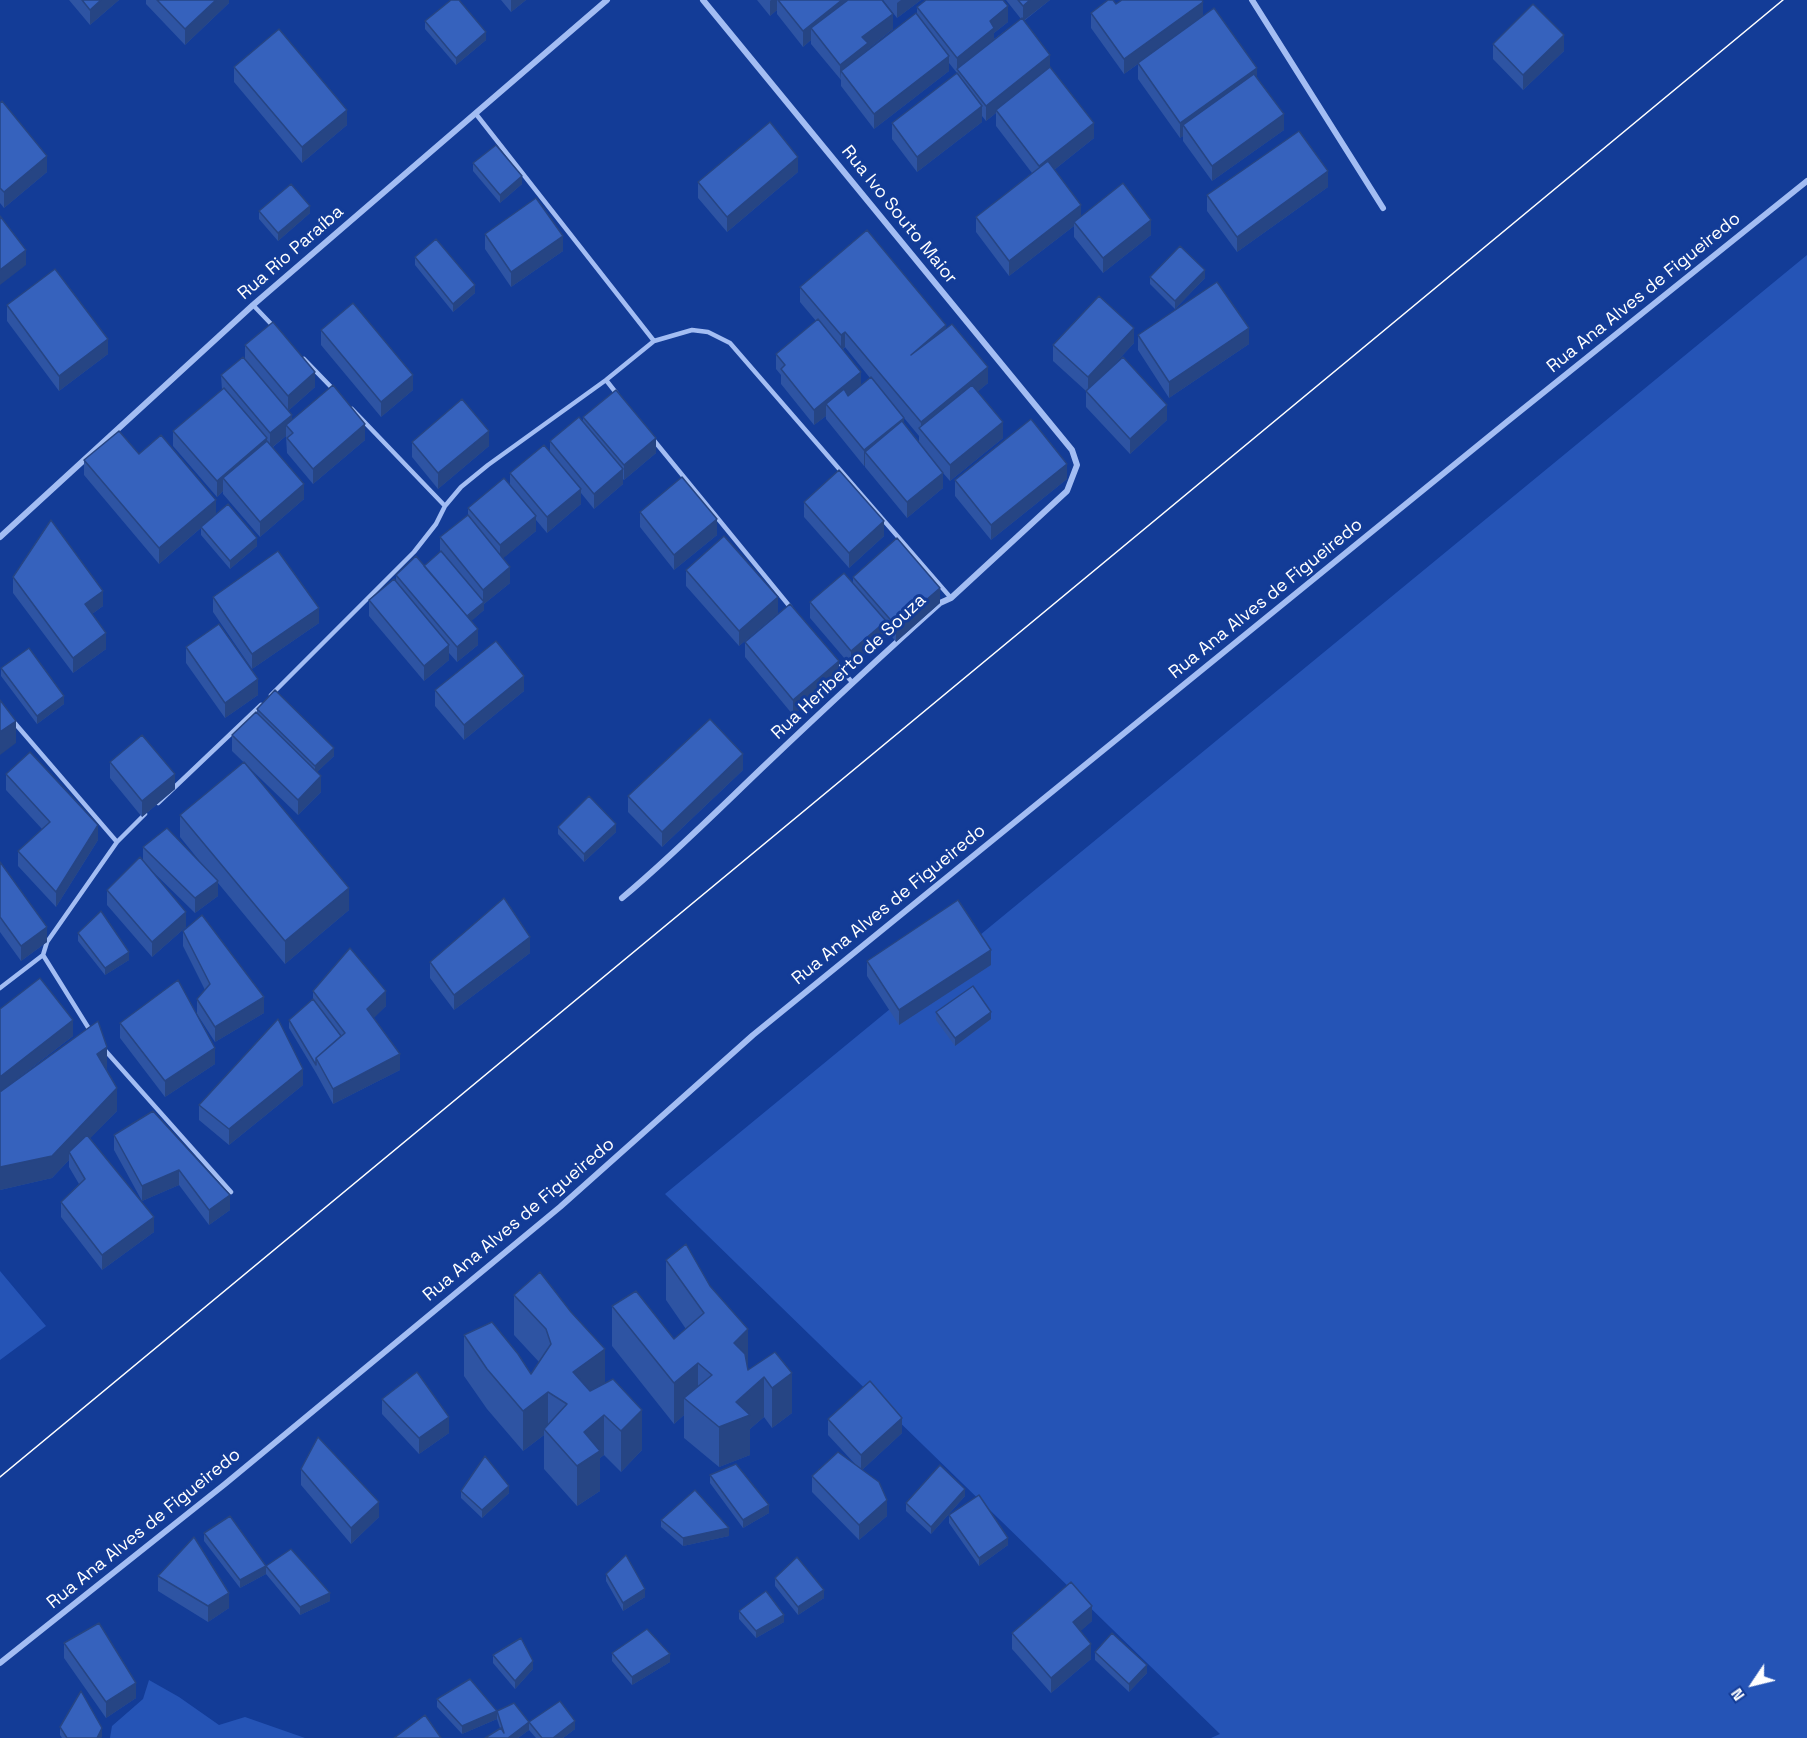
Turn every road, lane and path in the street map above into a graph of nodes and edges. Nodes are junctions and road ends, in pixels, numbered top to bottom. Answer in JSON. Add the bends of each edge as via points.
{"nodes":[{"id":1,"x":607,"y":0,"type":"edge"},
{"id":2,"x":703,"y":0,"type":"edge"},
{"id":3,"x":1252,"y":0,"type":"edge"},
{"id":4,"x":477,"y":114,"type":"junction"},
{"id":5,"x":1807,"y":181,"type":"edge"},
{"id":6,"x":1383,"y":208,"type":"dead end"},
{"id":7,"x":253,"y":305,"type":"junction"},
{"id":8,"x":277,"y":330,"type":"edge"},
{"id":9,"x":654,"y":341,"type":"junction"},
{"id":10,"x":301,"y":356,"type":"edge"},
{"id":11,"x":606,"y":380,"type":"junction"},
{"id":12,"x":341,"y":398,"type":"edge"},
{"id":13,"x":620,"y":399,"type":"edge"},
{"id":14,"x":349,"y":406,"type":"edge"},
{"id":15,"x":650,"y":435,"type":"edge"},
{"id":16,"x":1072,"y":450,"type":"joint"},
{"id":17,"x":446,"y":506,"type":"junction"},
{"id":18,"x":0,"y":537,"type":"edge"},
{"id":19,"x":951,"y":598,"type":"junction"},
{"id":20,"x":792,"y":609,"type":"edge"},
{"id":21,"x":829,"y":655,"type":"edge"},
{"id":22,"x":852,"y":682,"type":"junction"},
{"id":23,"x":8,"y":714,"type":"edge"},
{"id":24,"x":117,"y":842,"type":"junction"},
{"id":25,"x":622,"y":898,"type":"dead end"},
{"id":26,"x":44,"y":955,"type":"junction"},
{"id":27,"x":0,"y":988,"type":"edge"},
{"id":28,"x":92,"y":1033,"type":"edge"},
{"id":29,"x":98,"y":1043,"type":"edge"},
{"id":30,"x":231,"y":1192,"type":"edge"},
{"id":31,"x":0,"y":1663,"type":"edge"}],
"edges":[{"from":1,"to":4,"type":"street","name":"Rua Rio Paraíba"},
{"from":2,"to":16,"type":"street","name":"Rua Ivo Souto Maior"},
{"from":3,"to":6,"type":"street"},
{"from":4,"to":7,"type":"street","name":"Rua Rio Paraíba"},
{"from":4,"to":9,"type":"lane"},
{"from":5,"to":31,"type":"street","name":"Rua Ana Alves de Figueiredo","via":[[753,1035],[560,1207],[225,1484]]},
{"from":7,"to":8,"type":"lane"},
{"from":7,"to":18,"type":"street","name":"Rua Rio Paraíba"},
{"from":9,"to":11,"type":"lane"},
{"from":9,"to":19,"type":"lane","via":[[692,330],[708,332],[730,343]]},
{"from":10,"to":12,"type":"lane"},
{"from":11,"to":13,"type":"lane"},
{"from":11,"to":17,"type":"lane","via":[[488,465]]},
{"from":14,"to":17,"type":"lane"},
{"from":15,"to":20,"type":"lane"},
{"from":16,"to":19,"type":"street","name":"Rua Heriberto de Souza","via":[[1077,465],[1067,491]]},
{"from":17,"to":24,"type":"lane","via":[[414,552]]},
{"from":19,"to":22,"type":"street","name":"Rua Heriberto de Souza","via":[[940,603]]},
{"from":21,"to":22,"type":"lane"},
{"from":22,"to":25,"type":"street","name":"Rua Heriberto de Souza","via":[[696,833]]},
{"from":23,"to":24,"type":"lane"},
{"from":24,"to":26,"type":"lane","via":[[47,942]]},
{"from":26,"to":27,"type":"lane"},
{"from":26,"to":28,"type":"lane"},
{"from":29,"to":30,"type":"lane"}]}
